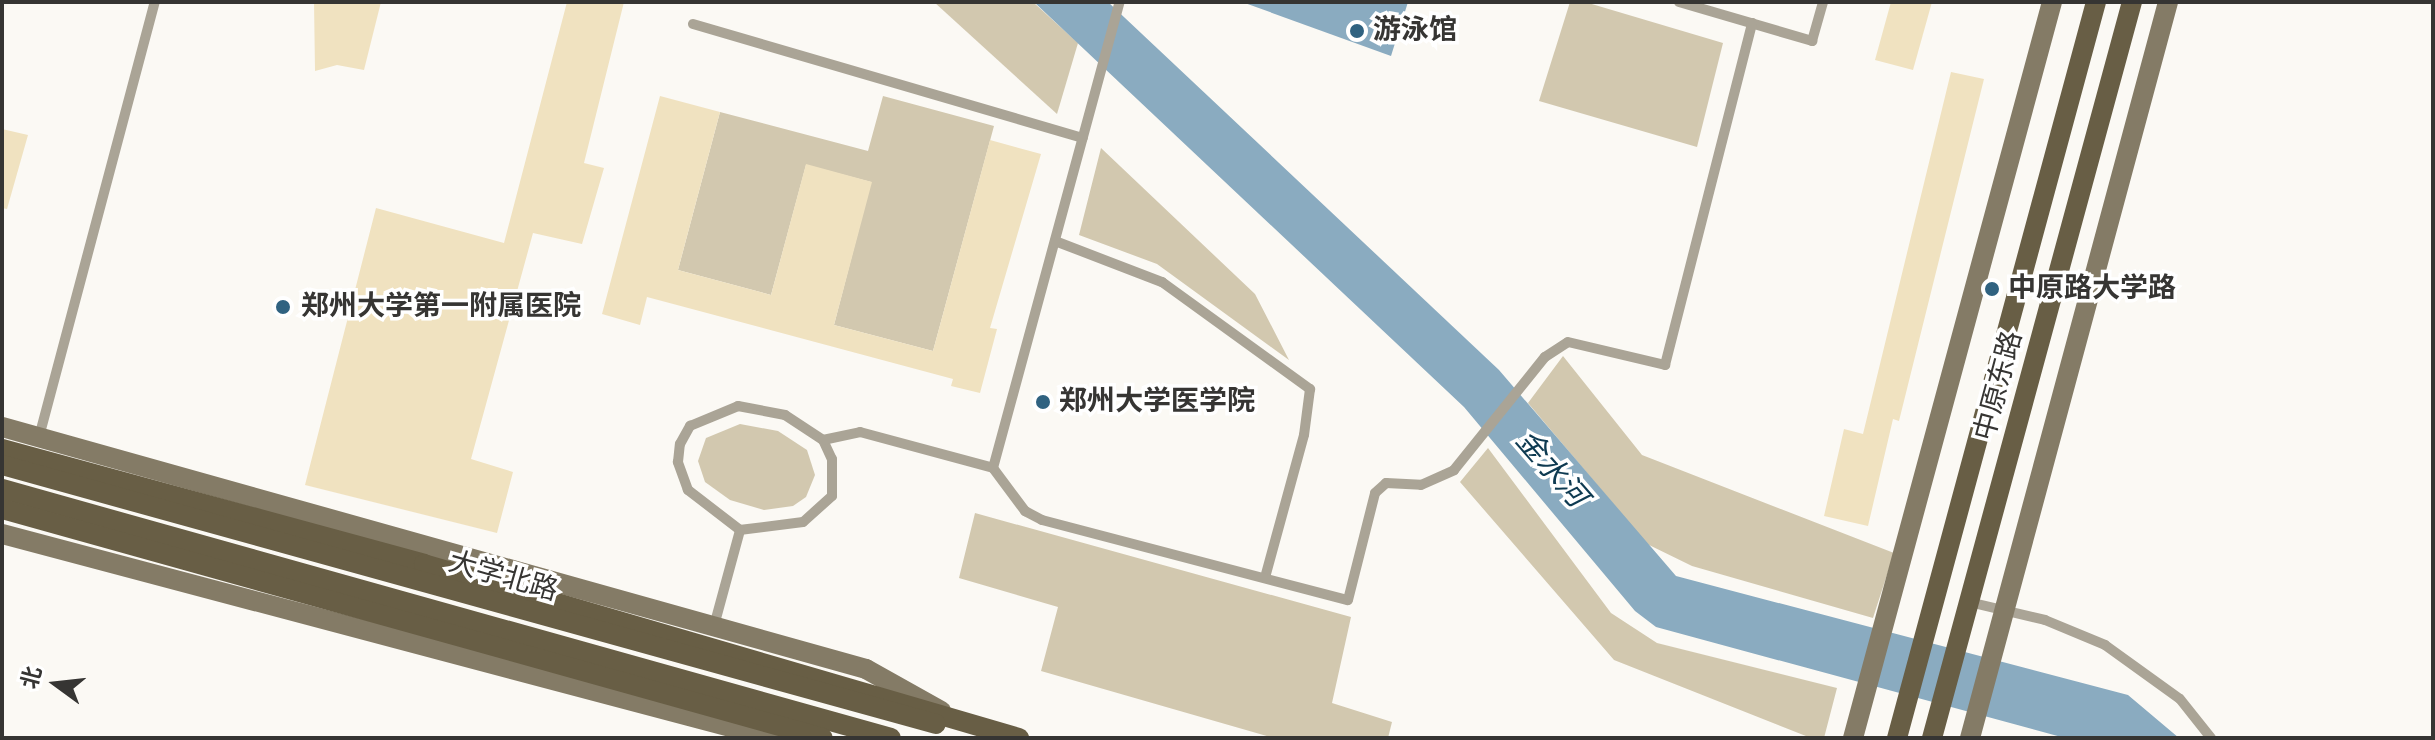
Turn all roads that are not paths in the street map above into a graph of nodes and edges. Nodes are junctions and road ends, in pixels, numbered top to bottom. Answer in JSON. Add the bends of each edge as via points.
{"nodes":[{"id":1,"x":155,"y":2,"type":"edge"},
{"id":2,"x":1120,"y":2,"type":"edge"},
{"id":3,"x":1679,"y":2,"type":"edge"},
{"id":4,"x":1823,"y":2,"type":"edge"},
{"id":5,"x":2052,"y":2,"type":"edge"},
{"id":6,"x":2096,"y":2,"type":"edge"},
{"id":7,"x":2132,"y":2,"type":"edge"},
{"id":8,"x":2168,"y":2,"type":"edge"},
{"id":9,"x":1752,"y":23,"type":"junction"},
{"id":10,"x":693,"y":24,"type":"dead end"},
{"id":11,"x":1083,"y":138,"type":"junction"},
{"id":12,"x":1055,"y":241,"type":"junction"},
{"id":13,"x":2,"y":427,"type":"edge"},
{"id":14,"x":39,"y":437,"type":"junction"},
{"id":15,"x":823,"y":440,"type":"junction"},
{"id":16,"x":2,"y":449,"type":"edge"},
{"id":17,"x":2,"y":465,"type":"edge"},
{"id":18,"x":993,"y":468,"type":"junction"},
{"id":19,"x":2,"y":489,"type":"edge"},
{"id":20,"x":2,"y":509,"type":"edge"},
{"id":21,"x":740,"y":530,"type":"junction"},
{"id":22,"x":2,"y":534,"type":"edge"},
{"id":23,"x":1265,"y":578,"type":"junction"},
{"id":24,"x":1967,"y":609,"type":"junction"},
{"id":25,"x":2005,"y":609,"type":"junction"},
{"id":26,"x":714,"y":626,"type":"junction"},
{"id":27,"x":941,"y":711,"type":"junction"},
{"id":28,"x":1898,"y":735,"type":"edge"},
{"id":29,"x":772,"y":738,"type":"edge"},
{"id":30,"x":823,"y":738,"type":"edge"},
{"id":31,"x":891,"y":738,"type":"edge"},
{"id":32,"x":990,"y":738,"type":"edge"},
{"id":33,"x":1019,"y":738,"type":"edge"},
{"id":34,"x":1853,"y":738,"type":"edge"},
{"id":35,"x":1932,"y":738,"type":"edge"},
{"id":36,"x":1970,"y":738,"type":"edge"},
{"id":37,"x":2211,"y":738,"type":"edge"}],
"edges":[{"from":1,"to":14,"type":"lane"},
{"from":2,"to":11,"type":"lane"},
{"from":3,"to":9,"type":"lane"},
{"from":4,"to":9,"type":"lane","via":[[1812,41]]},
{"from":5,"to":34,"type":"street"},
{"from":6,"to":28,"type":"main road","name":"中原东路"},
{"from":7,"to":24,"type":"main road","name":"中原东路"},
{"from":8,"to":25,"type":"street"},
{"from":9,"to":23,"type":"lane","via":[[1665,365],[1568,342],[1545,357],[1460,463],[1437,482],[1386,483],[1375,493],[1348,600]]},
{"from":10,"to":11,"type":"lane"},
{"from":11,"to":12,"type":"lane"},
{"from":12,"to":18,"type":"lane"},
{"from":12,"to":23,"type":"lane","via":[[1162,282],[1310,389],[1304,435]]},
{"from":13,"to":14,"type":"street"},
{"from":14,"to":26,"type":"street"},
{"from":15,"to":18,"type":"lane","via":[[860,432]]},
{"from":15,"to":21,"type":"lane","via":[[835,476],[832,496],[821,510],[803,522]]},
{"from":15,"to":21,"type":"lane","via":[[785,415],[738,406],[690,426],[678,462],[688,490]]},
{"from":16,"to":27,"type":"main road"},
{"from":17,"to":32,"type":"main road","name":"大学北路"},
{"from":18,"to":23,"type":"lane","via":[[1025,511],[1042,520]]},
{"from":19,"to":31,"type":"main road","name":"大学北路"},
{"from":20,"to":30,"type":"main road"},
{"from":21,"to":26,"type":"lane"},
{"from":22,"to":29,"type":"street"},
{"from":24,"to":25,"type":"lane"},
{"from":24,"to":35,"type":"main road","name":"中原东路"},
{"from":25,"to":36,"type":"street"},
{"from":25,"to":37,"type":"lane","via":[[2105,645],[2180,699]]},
{"from":26,"to":27,"type":"street","via":[[866,669]]},
{"from":27,"to":33,"type":"main road"}]}
